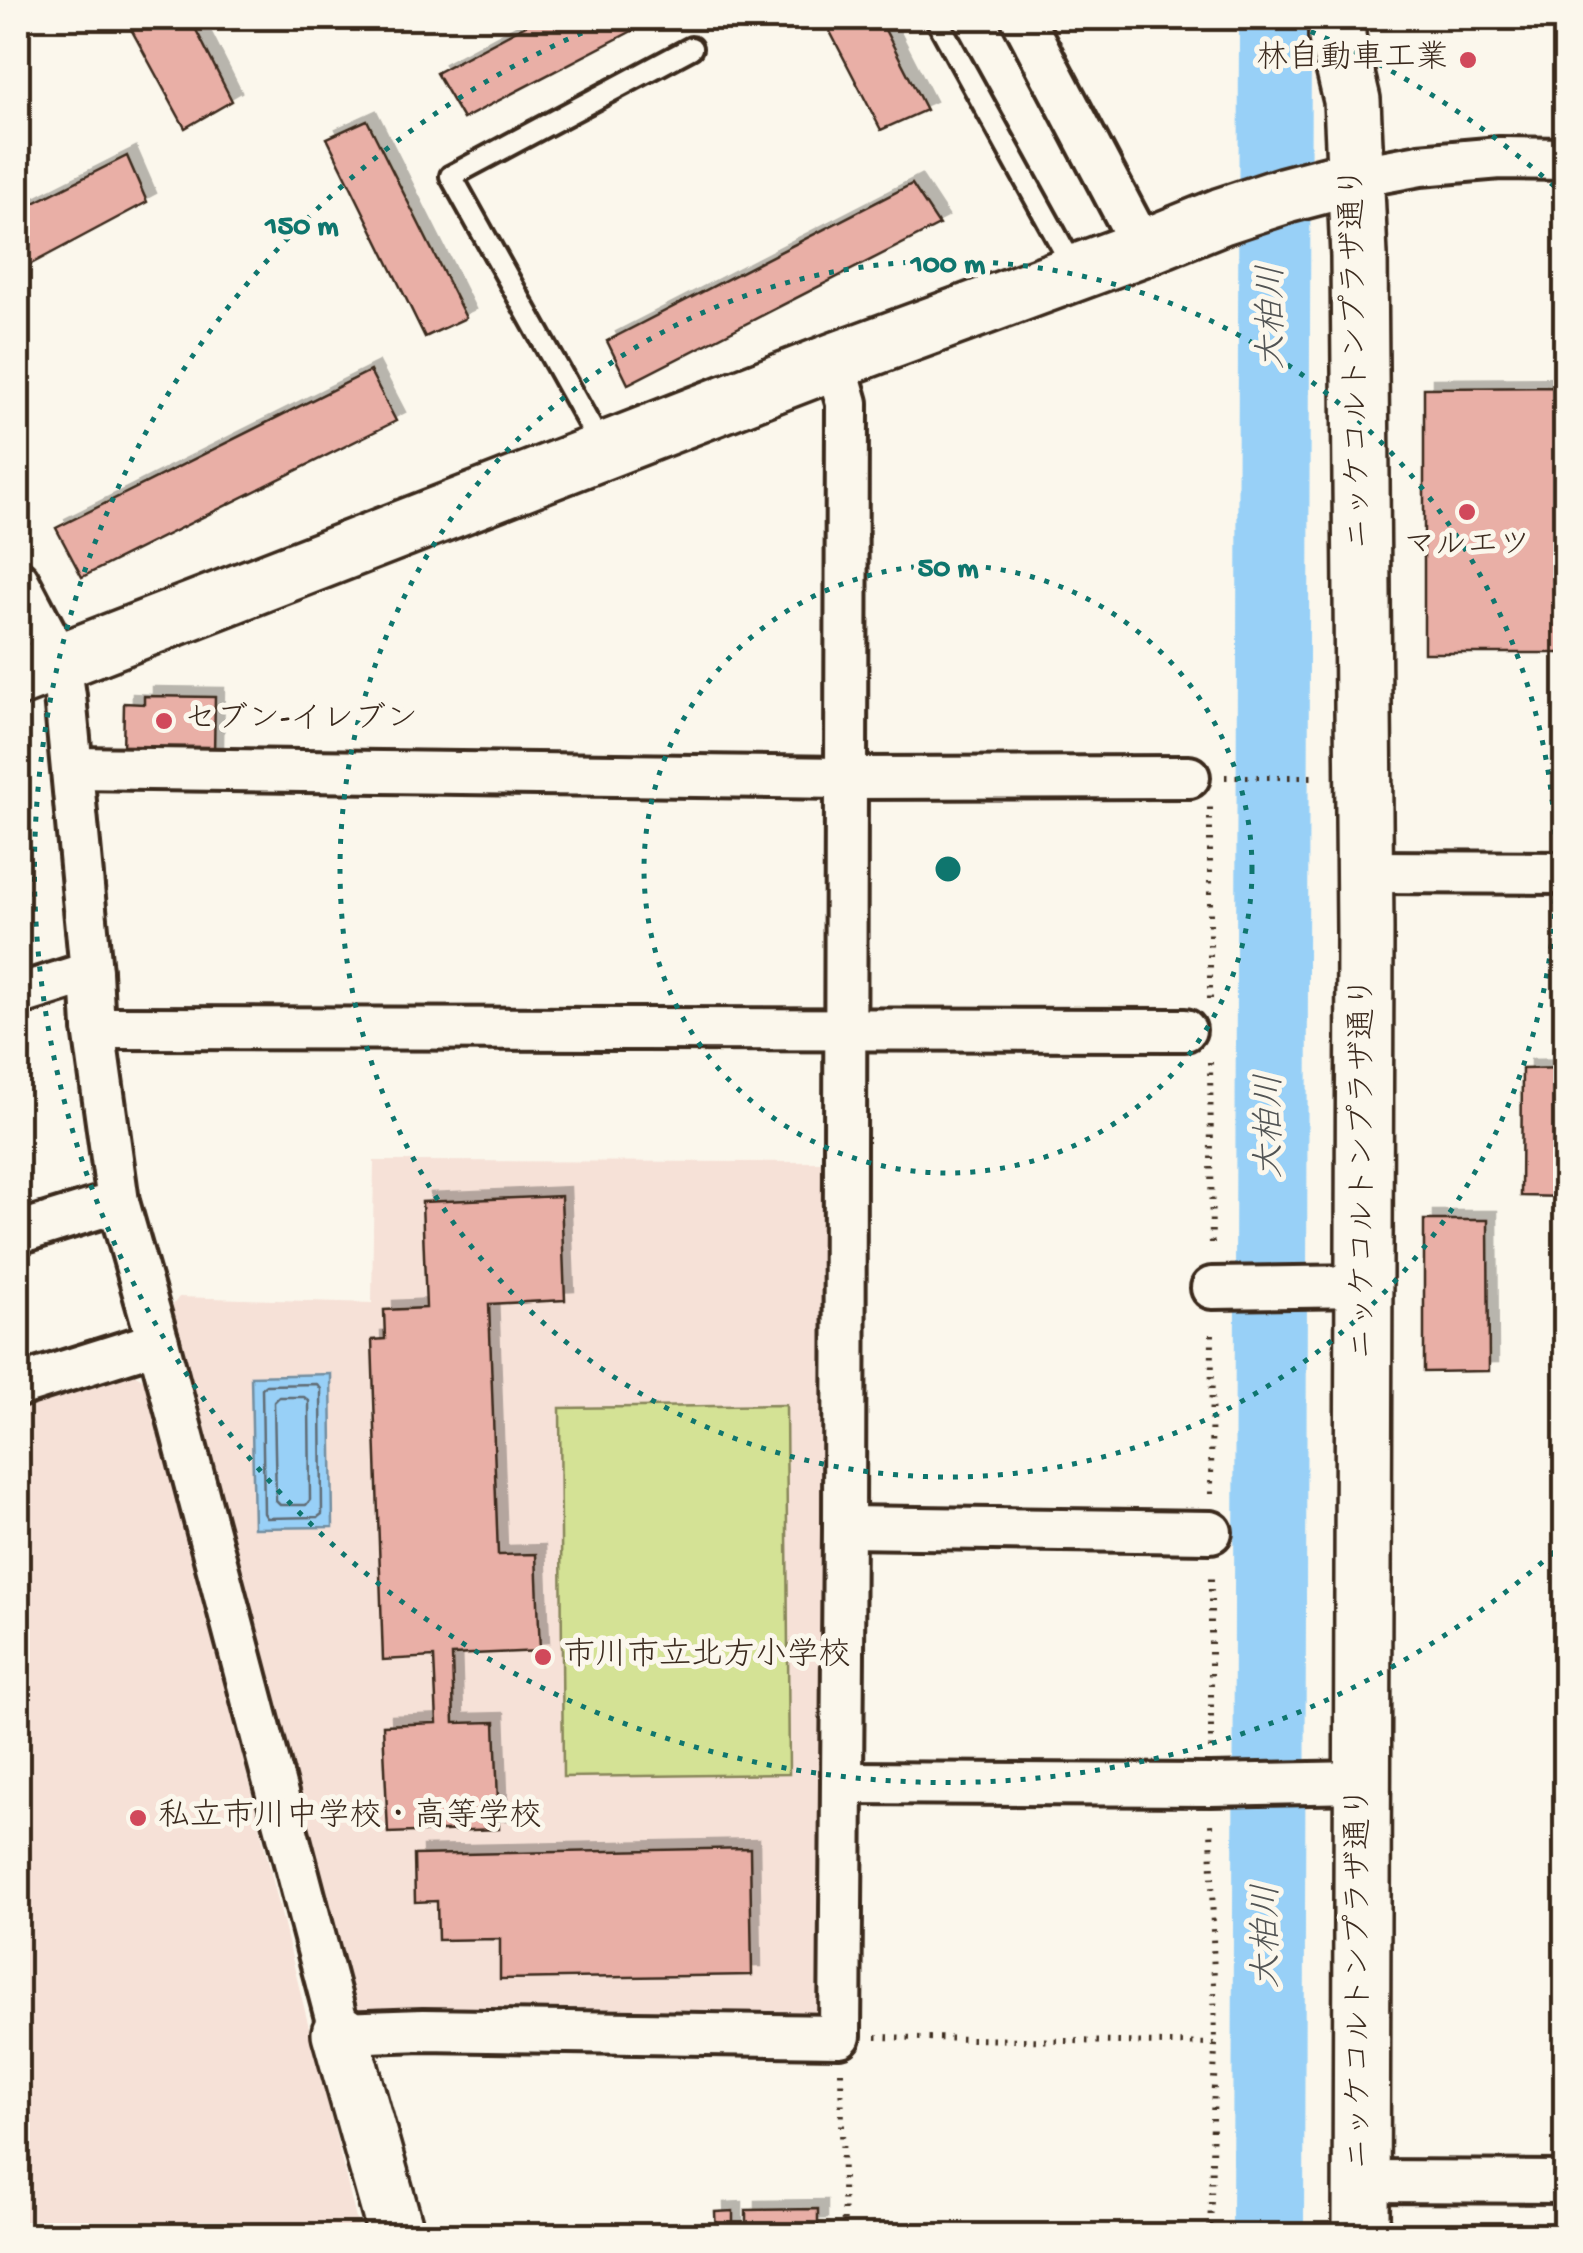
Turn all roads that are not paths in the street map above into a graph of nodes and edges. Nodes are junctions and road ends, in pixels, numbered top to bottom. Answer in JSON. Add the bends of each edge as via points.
{"nodes":[{"id":1,"x":936,"y":18,"type":"edge"},
{"id":2,"x":1022,"y":18,"type":"edge"},
{"id":3,"x":1337,"y":18,"type":"edge"},
{"id":4,"x":1374,"y":18,"type":"edge"},
{"id":5,"x":692,"y":48,"type":"dead end"},
{"id":6,"x":1352,"y":100,"type":"junction"},
{"id":7,"x":1566,"y":159,"type":"edge"},
{"id":8,"x":1332,"y":182,"type":"junction"},
{"id":9,"x":1143,"y":248,"type":"junction"},
{"id":10,"x":1076,"y":272,"type":"junction"},
{"id":11,"x":835,"y":361,"type":"junction"},
{"id":12,"x":604,"y":450,"type":"junction"},
{"id":13,"x":18,"y":581,"type":"edge"},
{"id":14,"x":38,"y":670,"type":"edge"},
{"id":15,"x":73,"y":768,"type":"junction"},
{"id":16,"x":1200,"y":777,"type":"road end"},
{"id":17,"x":844,"y":778,"type":"junction"},
{"id":18,"x":1364,"y":872,"type":"junction"},
{"id":19,"x":1566,"y":873,"type":"edge"},
{"id":20,"x":91,"y":972,"type":"junction"},
{"id":21,"x":18,"y":996,"type":"edge"},
{"id":22,"x":94,"y":1028,"type":"junction"},
{"id":23,"x":844,"y":1030,"type":"junction"},
{"id":24,"x":1185,"y":1030,"type":"dead end"},
{"id":25,"x":118,"y":1202,"type":"junction"},
{"id":26,"x":18,"y":1233,"type":"edge"},
{"id":27,"x":1338,"y":1286,"type":"junction"},
{"id":28,"x":1212,"y":1288,"type":"dead end"},
{"id":29,"x":158,"y":1342,"type":"junction"},
{"id":30,"x":18,"y":1386,"type":"edge"},
{"id":31,"x":844,"y":1527,"type":"junction"},
{"id":32,"x":1211,"y":1532,"type":"dead end"},
{"id":33,"x":1339,"y":1782,"type":"junction"},
{"id":34,"x":842,"y":1783,"type":"junction"},
{"id":35,"x":340,"y":2034,"type":"junction"},
{"id":36,"x":1360,"y":2182,"type":"junction"},
{"id":37,"x":1566,"y":2182,"type":"edge"},
{"id":38,"x":397,"y":2236,"type":"edge"},
{"id":39,"x":1361,"y":2236,"type":"edge"}],
"edges":[{"from":1,"to":10,"type":"lane"},
{"from":2,"to":9,"type":"street"},
{"from":3,"to":6,"type":"street","name":"ニッケコルトンプラザ通り"},
{"from":4,"to":6,"type":"street","name":"ニッケコルトンプラザ通り"},
{"from":5,"to":12,"type":"lane","via":[[451,176]]},
{"from":6,"to":8,"type":"street","name":"ニッケコルトンプラザ通り"},
{"from":7,"to":8,"type":"street","via":[[1420,164]]},
{"from":8,"to":9,"type":"street"},
{"from":8,"to":18,"type":"street","name":"ニッケコルトンプラザ通り","via":[[1359,256]]},
{"from":9,"to":10,"type":"street"},
{"from":10,"to":11,"type":"street"},
{"from":11,"to":12,"type":"street"},
{"from":11,"to":17,"type":"street","via":[[846,402]]},
{"from":12,"to":14,"type":"street"},
{"from":13,"to":14,"type":"street"},
{"from":14,"to":15,"type":"street"},
{"from":15,"to":17,"type":"street"},
{"from":15,"to":20,"type":"street"},
{"from":16,"to":17,"type":"street"},
{"from":17,"to":23,"type":"street"},
{"from":18,"to":19,"type":"street"},
{"from":18,"to":27,"type":"street","name":"ニッケコルトンプラザ通り"},
{"from":20,"to":21,"type":"street"},
{"from":20,"to":22,"type":"street"},
{"from":22,"to":23,"type":"street"},
{"from":22,"to":25,"type":"street"},
{"from":23,"to":24,"type":"street"},
{"from":23,"to":31,"type":"street"},
{"from":25,"to":26,"type":"street"},
{"from":25,"to":29,"type":"street"},
{"from":27,"to":28,"type":"street"},
{"from":27,"to":33,"type":"street","name":"ニッケコルトンプラザ通り"},
{"from":29,"to":30,"type":"street"},
{"from":29,"to":35,"type":"street"},
{"from":31,"to":32,"type":"street"},
{"from":31,"to":34,"type":"street"},
{"from":33,"to":34,"type":"street"},
{"from":33,"to":36,"type":"street","name":"ニッケコルトンプラザ通り"},
{"from":34,"to":35,"type":"street","via":[[840,2036]]},
{"from":35,"to":38,"type":"street"},
{"from":36,"to":37,"type":"street"},
{"from":36,"to":39,"type":"street","name":"ニッケコルトンプラザ通り"}]}
